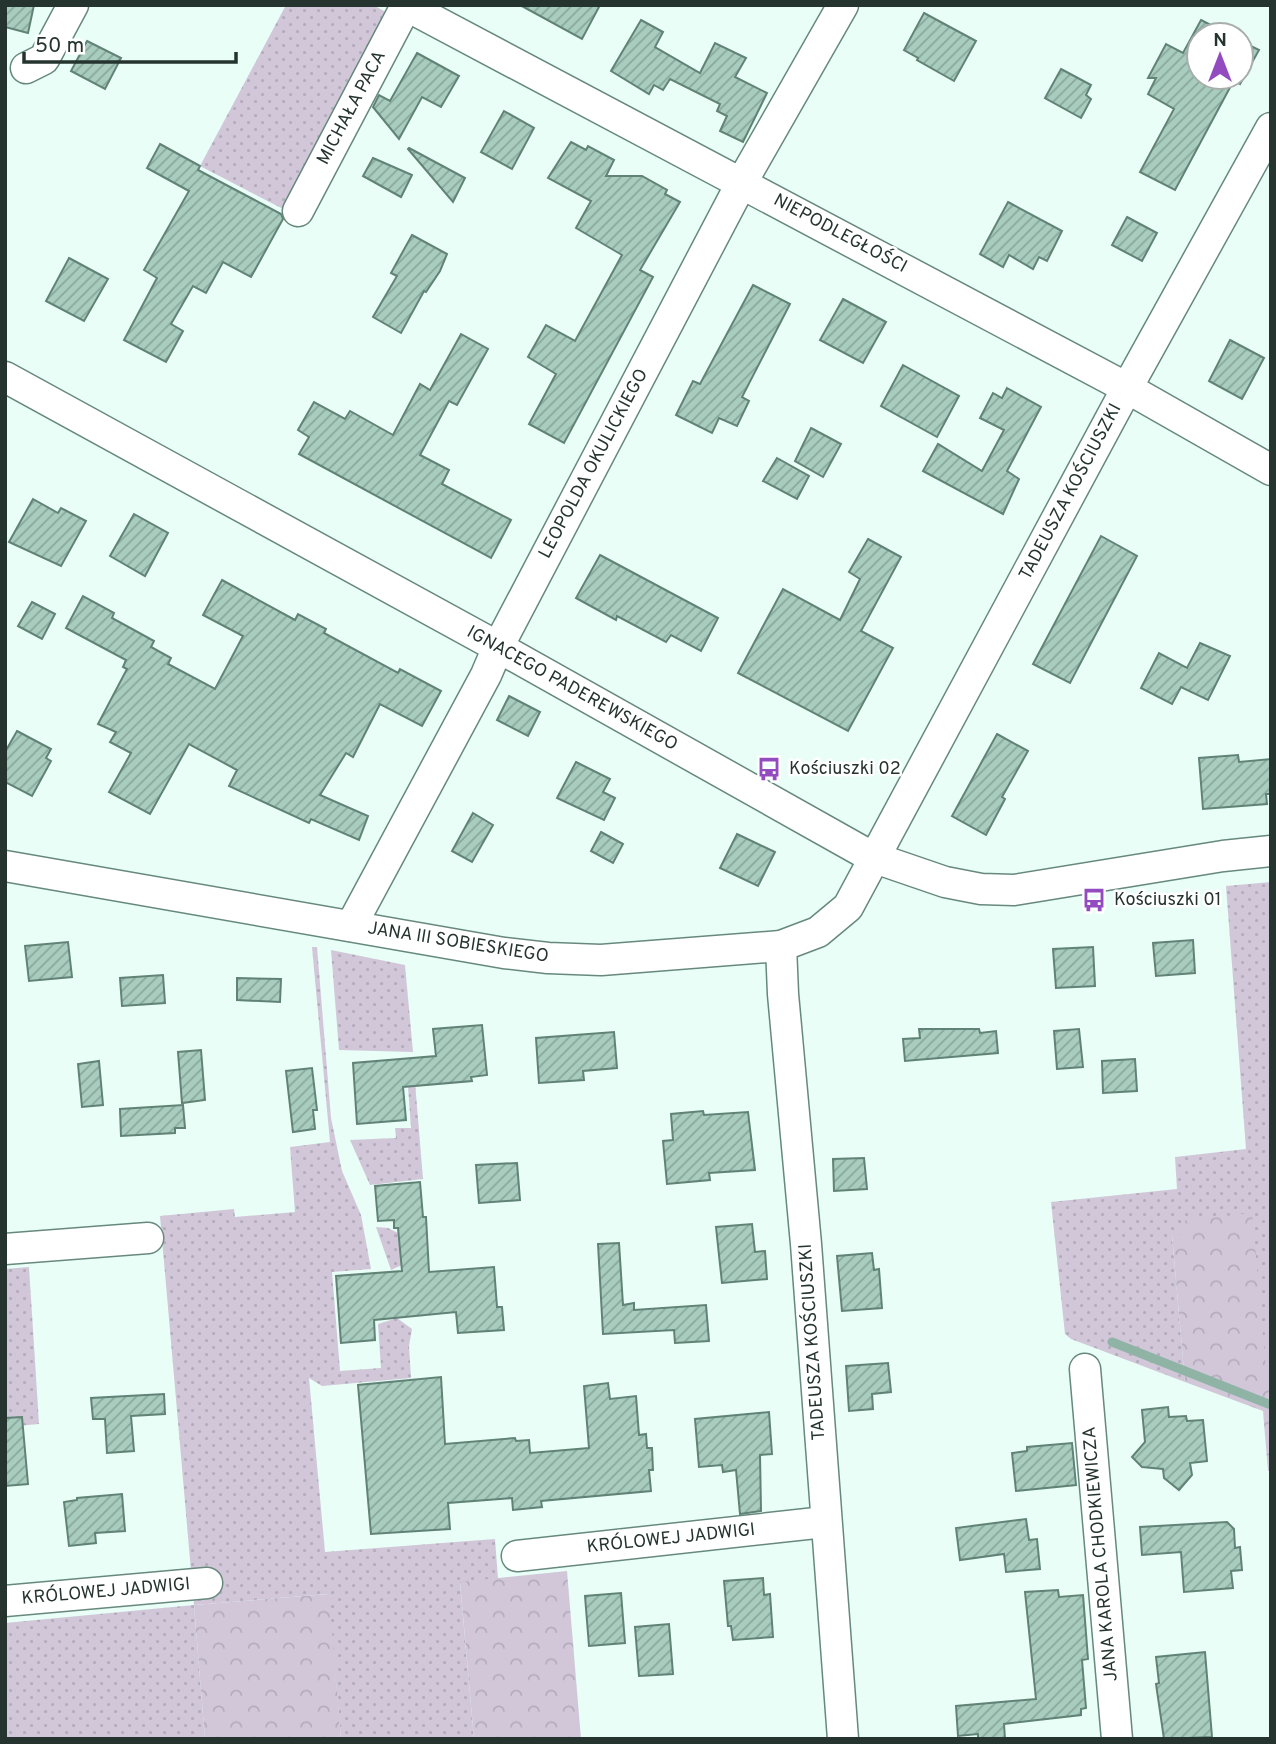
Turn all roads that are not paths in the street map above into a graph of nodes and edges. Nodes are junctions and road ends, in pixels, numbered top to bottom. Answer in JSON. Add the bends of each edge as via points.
{"nodes":[{"id":1,"x":74,"y":5,"type":"edge"},
{"id":2,"x":843,"y":5,"type":"edge"},
{"id":3,"x":406,"y":6,"type":"edge"},
{"id":4,"x":26,"y":68,"type":"dead end"},
{"id":5,"x":1271,"y":128,"type":"edge"},
{"id":6,"x":742,"y":182,"type":"junction"},
{"id":7,"x":298,"y":211,"type":"dead end"},
{"id":8,"x":5,"y":377,"type":"edge"},
{"id":9,"x":1127,"y":388,"type":"junction"},
{"id":10,"x":1271,"y":470,"type":"edge"},
{"id":11,"x":498,"y":647,"type":"junction"},
{"id":12,"x":1271,"y":851,"type":"edge"},
{"id":13,"x":872,"y":857,"type":"junction"},
{"id":14,"x":5,"y":866,"type":"edge"},
{"id":15,"x":351,"y":926,"type":"junction"},
{"id":16,"x":781,"y":946,"type":"junction"},
{"id":17,"x":148,"y":1238,"type":"dead end"},
{"id":18,"x":5,"y":1249,"type":"edge"},
{"id":19,"x":1085,"y":1369,"type":"dead end"},
{"id":20,"x":825,"y":1522,"type":"junction"},
{"id":21,"x":517,"y":1556,"type":"dead end"},
{"id":22,"x":207,"y":1583,"type":"dead end"},
{"id":23,"x":5,"y":1601,"type":"edge"},
{"id":24,"x":843,"y":1739,"type":"edge"},
{"id":25,"x":1117,"y":1739,"type":"edge"}],
"edges":[{"from":1,"to":4,"type":"street","via":[[44,59]]},
{"from":2,"to":6,"type":"street","name":"LEOPOLDA OKULICKIEGO"},
{"from":3,"to":6,"type":"street","name":"NIEPODLEGŁOŚCI"},
{"from":3,"to":7,"type":"street","name":"MICHAŁA PACA"},
{"from":5,"to":9,"type":"street","name":"TADEUSZA KOŚCIUSZKI"},
{"from":6,"to":9,"type":"street","name":"NIEPODLEGŁOŚCI"},
{"from":6,"to":11,"type":"street","name":"LEOPOLDA OKULICKIEGO"},
{"from":8,"to":11,"type":"street","name":"IGNACEGO PADEREWSKIEGO"},
{"from":9,"to":10,"type":"street","name":"NIEPODLEGŁOŚCI"},
{"from":9,"to":13,"type":"street","name":"TADEUSZA KOŚCIUSZKI"},
{"from":11,"to":13,"type":"street","name":"IGNACEGO PADEREWSKIEGO"},
{"from":11,"to":15,"type":"street","name":"LEOPOLDA OKULICKIEGO"},
{"from":12,"to":13,"type":"street","name":"IGNACEGO PADEREWSKIEGO","via":[[1014,890],[945,882]]},
{"from":13,"to":16,"type":"street","name":"JANA III SOBIESKIEGO","via":[[848,906],[818,932]]},
{"from":14,"to":15,"type":"street","name":"JANA III SOBIESKIEGO"},
{"from":15,"to":16,"type":"street","name":"JANA III SOBIESKIEGO","via":[[548,958],[612,959]]},
{"from":16,"to":20,"type":"street","name":"TADEUSZA KOŚCIUSZKI"},
{"from":17,"to":18,"type":"street"},
{"from":19,"to":25,"type":"street","name":"JANA KAROLA CHODKIEWICZA"},
{"from":20,"to":21,"type":"street","name":"KRÓLOWEJ JADWIGI"},
{"from":20,"to":24,"type":"street","name":"TADEUSZA KOŚCIUSZKI"},
{"from":22,"to":23,"type":"street","name":"KRÓLOWEJ JADWIGI"}]}
